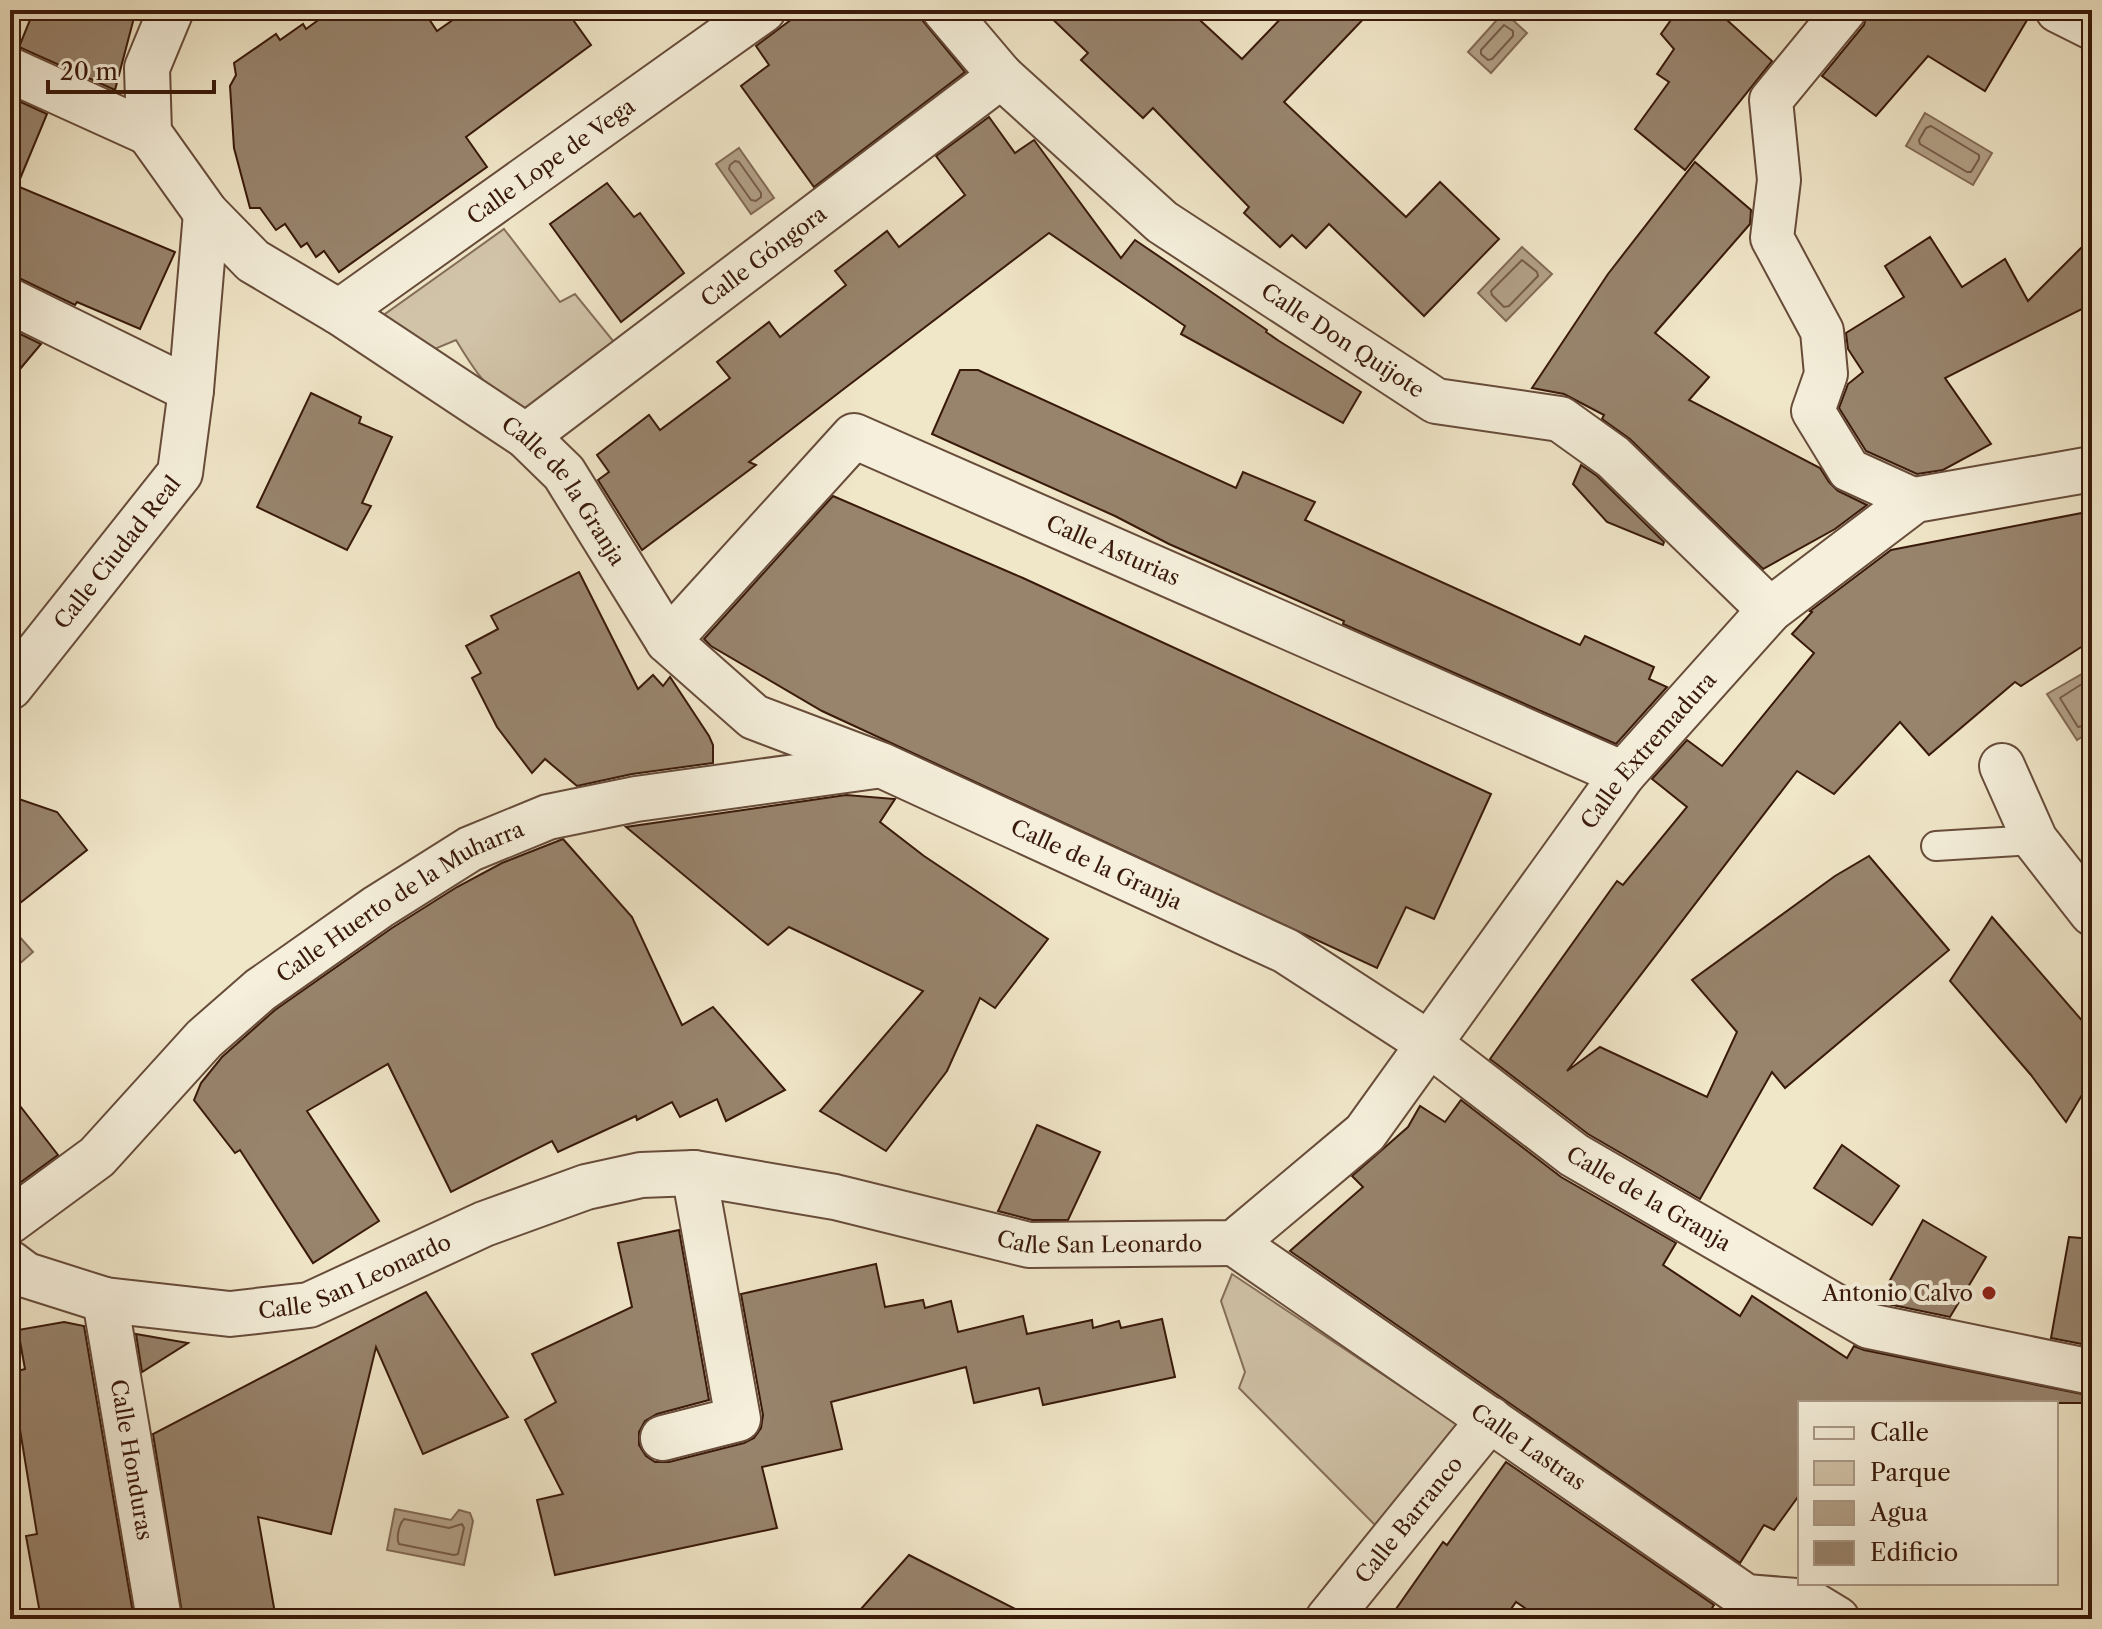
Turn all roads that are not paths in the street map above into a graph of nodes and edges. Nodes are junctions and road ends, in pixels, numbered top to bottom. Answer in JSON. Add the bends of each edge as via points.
{"nodes":[{"id":1,"x":171,"y":10,"type":"edge"},
{"id":2,"x":763,"y":10,"type":"edge"},
{"id":3,"x":945,"y":10,"type":"edge"},
{"id":4,"x":1845,"y":10,"type":"edge"},
{"id":5,"x":2058,"y":10,"type":"edge"},
{"id":6,"x":2092,"y":27,"type":"edge"},
{"id":7,"x":10,"y":70,"type":"edge"},
{"id":8,"x":1001,"y":76,"type":"junction"},
{"id":9,"x":149,"y":133,"type":"junction"},
{"id":10,"x":206,"y":213,"type":"junction"},
{"id":11,"x":10,"y":301,"type":"edge"},
{"id":12,"x":339,"y":312,"type":"junction"},
{"id":13,"x":191,"y":390,"type":"junction"},
{"id":14,"x":526,"y":436,"type":"junction"},
{"id":15,"x":2092,"y":469,"type":"edge"},
{"id":16,"x":1915,"y":500,"type":"junction"},
{"id":17,"x":1770,"y":610,"type":"junction"},
{"id":18,"x":668,"y":641,"type":"junction"},
{"id":19,"x":10,"y":687,"type":"edge"},
{"id":20,"x":881,"y":765,"type":"junction"},
{"id":21,"x":2002,"y":766,"type":"dead end"},
{"id":22,"x":1623,"y":774,"type":"junction"},
{"id":23,"x":2035,"y":840,"type":"junction"},
{"id":24,"x":1936,"y":846,"type":"dead end"},
{"id":25,"x":2092,"y":913,"type":"edge"},
{"id":26,"x":1428,"y":1043,"type":"junction"},
{"id":27,"x":694,"y":1173,"type":"junction"},
{"id":28,"x":10,"y":1221,"type":"edge"},
{"id":29,"x":1234,"y":1243,"type":"junction"},
{"id":30,"x":10,"y":1263,"type":"edge"},
{"id":31,"x":105,"y":1300,"type":"junction"},
{"id":32,"x":2092,"y":1372,"type":"edge"},
{"id":33,"x":1490,"y":1419,"type":"junction"},
{"id":34,"x":663,"y":1438,"type":"dead end"},
{"id":35,"x":159,"y":1619,"type":"edge"},
{"id":36,"x":1328,"y":1619,"type":"edge"},
{"id":37,"x":1837,"y":1619,"type":"edge"}],
"edges":[{"from":1,"to":9,"type":"street","via":[[147,68]]},
{"from":2,"to":12,"type":"street","name":"Calle Lope de Vega"},
{"from":3,"to":8,"type":"street","name":"Calle Don Quijote"},
{"from":4,"to":16,"type":"street","via":[[1771,100],[1779,180],[1772,238],[1822,331],[1826,374],[1813,411],[1849,470]]},
{"from":5,"to":6,"type":"street"},
{"from":7,"to":9,"type":"street"},
{"from":8,"to":14,"type":"street","name":"Calle Góngora"},
{"from":8,"to":17,"type":"street","name":"Calle Don Quijote","via":[[1162,222],[1436,401],[1560,419],[1613,457]]},
{"from":9,"to":10,"type":"street","name":"Calle de la Granja"},
{"from":10,"to":12,"type":"street","name":"Calle de la Granja","via":[[253,261]]},
{"from":10,"to":13,"type":"street","name":"Calle Ciudad Real"},
{"from":11,"to":13,"type":"street"},
{"from":12,"to":14,"type":"street","name":"Calle de la Granja"},
{"from":13,"to":19,"type":"street","name":"Calle Ciudad Real","via":[[180,473]]},
{"from":14,"to":18,"type":"street","name":"Calle de la Granja","via":[[564,473]]},
{"from":15,"to":16,"type":"street"},
{"from":16,"to":17,"type":"street","name":"Calle Extremadura"},
{"from":17,"to":22,"type":"street","name":"Calle Extremadura"},
{"from":18,"to":20,"type":"street","name":"Calle de la Granja","via":[[754,717]]},
{"from":18,"to":22,"type":"street","name":"Calle Asturias","via":[[854,436]]},
{"from":20,"to":26,"type":"street","name":"Calle de la Granja","via":[[1286,951]]},
{"from":20,"to":28,"type":"street","name":"Calle Huerto de la Muharra","via":[[636,799],[548,817],[470,849],[260,990],[204,1039],[97,1157]]},
{"from":21,"to":23,"type":"street"},
{"from":22,"to":26,"type":"street","name":"Calle Extremadura"},
{"from":23,"to":24,"type":"lane"},
{"from":23,"to":25,"type":"street"},
{"from":26,"to":29,"type":"street","name":"Calle San Leonardo","via":[[1365,1133]]},
{"from":26,"to":32,"type":"street","name":"Calle de la Granja","via":[[1574,1155],[1869,1326]]},
{"from":27,"to":29,"type":"street","name":"Calle San Leonardo","via":[[835,1197],[1029,1245]]},
{"from":27,"to":31,"type":"street","name":"Calle San Leonardo","via":[[641,1175],[586,1187],[484,1224],[309,1305],[230,1314]]},
{"from":27,"to":34,"type":"street","via":[[738,1419]]},
{"from":29,"to":33,"type":"street","name":"Calle Lastras"},
{"from":30,"to":31,"type":"street","name":"Calle San Leonardo","via":[[26,1275]]},
{"from":31,"to":35,"type":"street","name":"Calle Honduras"},
{"from":33,"to":36,"type":"street","name":"Calle Barranco"},
{"from":33,"to":37,"type":"street","name":"Calle Lastras","via":[[1746,1597],[1809,1602]]}]}
